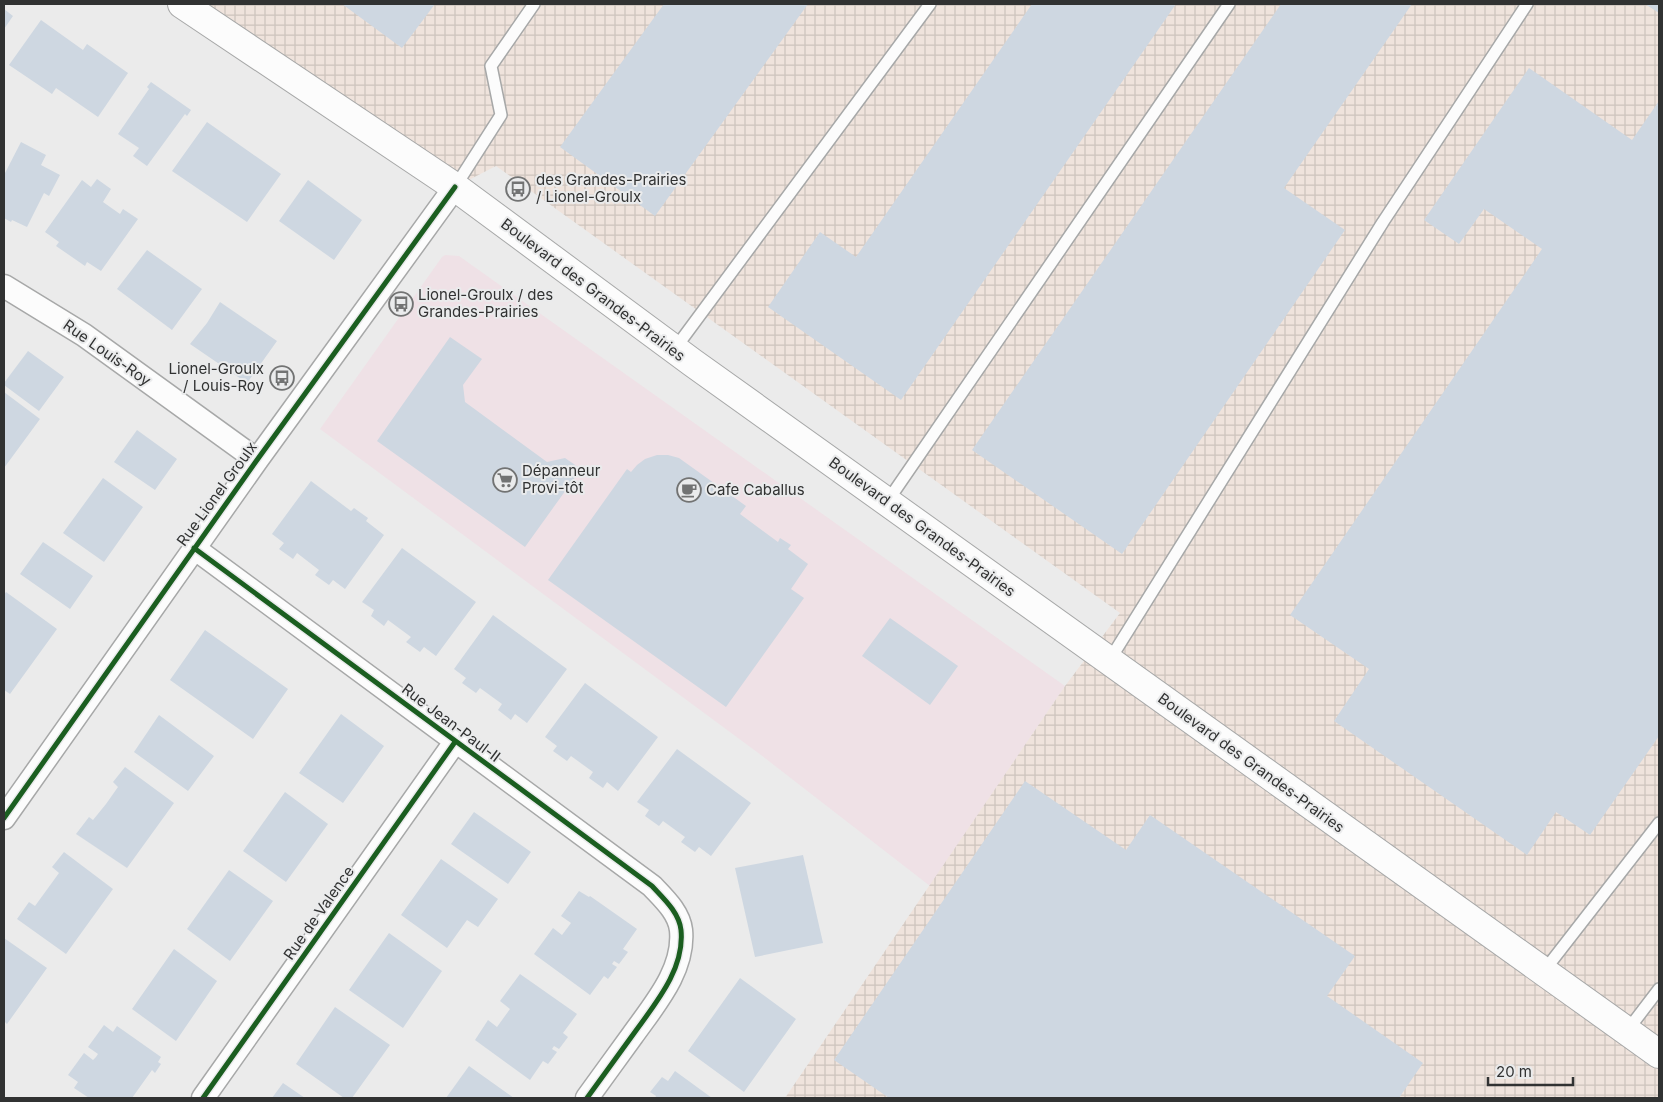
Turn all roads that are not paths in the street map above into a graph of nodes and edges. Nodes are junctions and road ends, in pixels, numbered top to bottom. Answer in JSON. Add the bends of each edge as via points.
{"nodes":[{"id":1,"x":182,"y":4,"type":"edge"},
{"id":2,"x":534,"y":4,"type":"edge"},
{"id":3,"x":930,"y":4,"type":"edge"},
{"id":4,"x":1229,"y":4,"type":"edge"},
{"id":5,"x":1527,"y":4,"type":"edge"},
{"id":6,"x":455,"y":188,"type":"junction"},
{"id":7,"x":4,"y":286,"type":"edge"},
{"id":8,"x":674,"y":350,"type":"junction"},
{"id":9,"x":257,"y":460,"type":"junction"},
{"id":10,"x":887,"y":502,"type":"junction"},
{"id":11,"x":194,"y":548,"type":"junction"},
{"id":12,"x":1109,"y":661,"type":"junction"},
{"id":13,"x":455,"y":742,"type":"junction"},
{"id":14,"x":4,"y":818,"type":"edge"},
{"id":15,"x":1659,"y":823,"type":"edge"},
{"id":16,"x":1544,"y":972,"type":"junction"},
{"id":17,"x":1659,"y":989,"type":"edge"},
{"id":18,"x":1627,"y":1031,"type":"junction"},
{"id":19,"x":1659,"y":1054,"type":"edge"},
{"id":20,"x":203,"y":1098,"type":"edge"},
{"id":21,"x":587,"y":1098,"type":"edge"}],
"edges":[{"from":1,"to":6,"type":"main road","name":"Boulevard des Grandes-Prairies"},
{"from":2,"to":6,"type":"lane","via":[[491,66],[501,115]]},
{"from":3,"to":8,"type":"lane"},
{"from":4,"to":10,"type":"lane"},
{"from":5,"to":12,"type":"lane","via":[[1377,231]]},
{"from":6,"to":8,"type":"main road","name":"Boulevard des Grandes-Prairies"},
{"from":6,"to":9,"type":"street","name":"Rue Lionel Groulx"},
{"from":7,"to":9,"type":"street","name":"Rue Louis-Roy","via":[[84,335]]},
{"from":8,"to":10,"type":"main road","name":"Boulevard des Grandes-Prairies"},
{"from":9,"to":11,"type":"street","name":"Rue Lionel Groulx"},
{"from":10,"to":12,"type":"main road","name":"Boulevard des Grandes-Prairies"},
{"from":11,"to":13,"type":"street","name":"Rue Jean-Paul-II"},
{"from":11,"to":14,"type":"street","name":"Rue Lionel Groulx"},
{"from":12,"to":16,"type":"main road","name":"Boulevard des Grandes-Prairies"},
{"from":13,"to":20,"type":"street","name":"Rue de Valence"},
{"from":13,"to":21,"type":"street","name":"Rue Jean-Paul-II","via":[[652,886],[672,908],[681,928],[681,944],[665,990]]},
{"from":15,"to":16,"type":"lane"},
{"from":16,"to":18,"type":"main road","name":"Boulevard des Grandes-Prairies"},
{"from":17,"to":18,"type":"lane"},
{"from":18,"to":19,"type":"main road","name":"Boulevard des Grandes-Prairies"}]}
